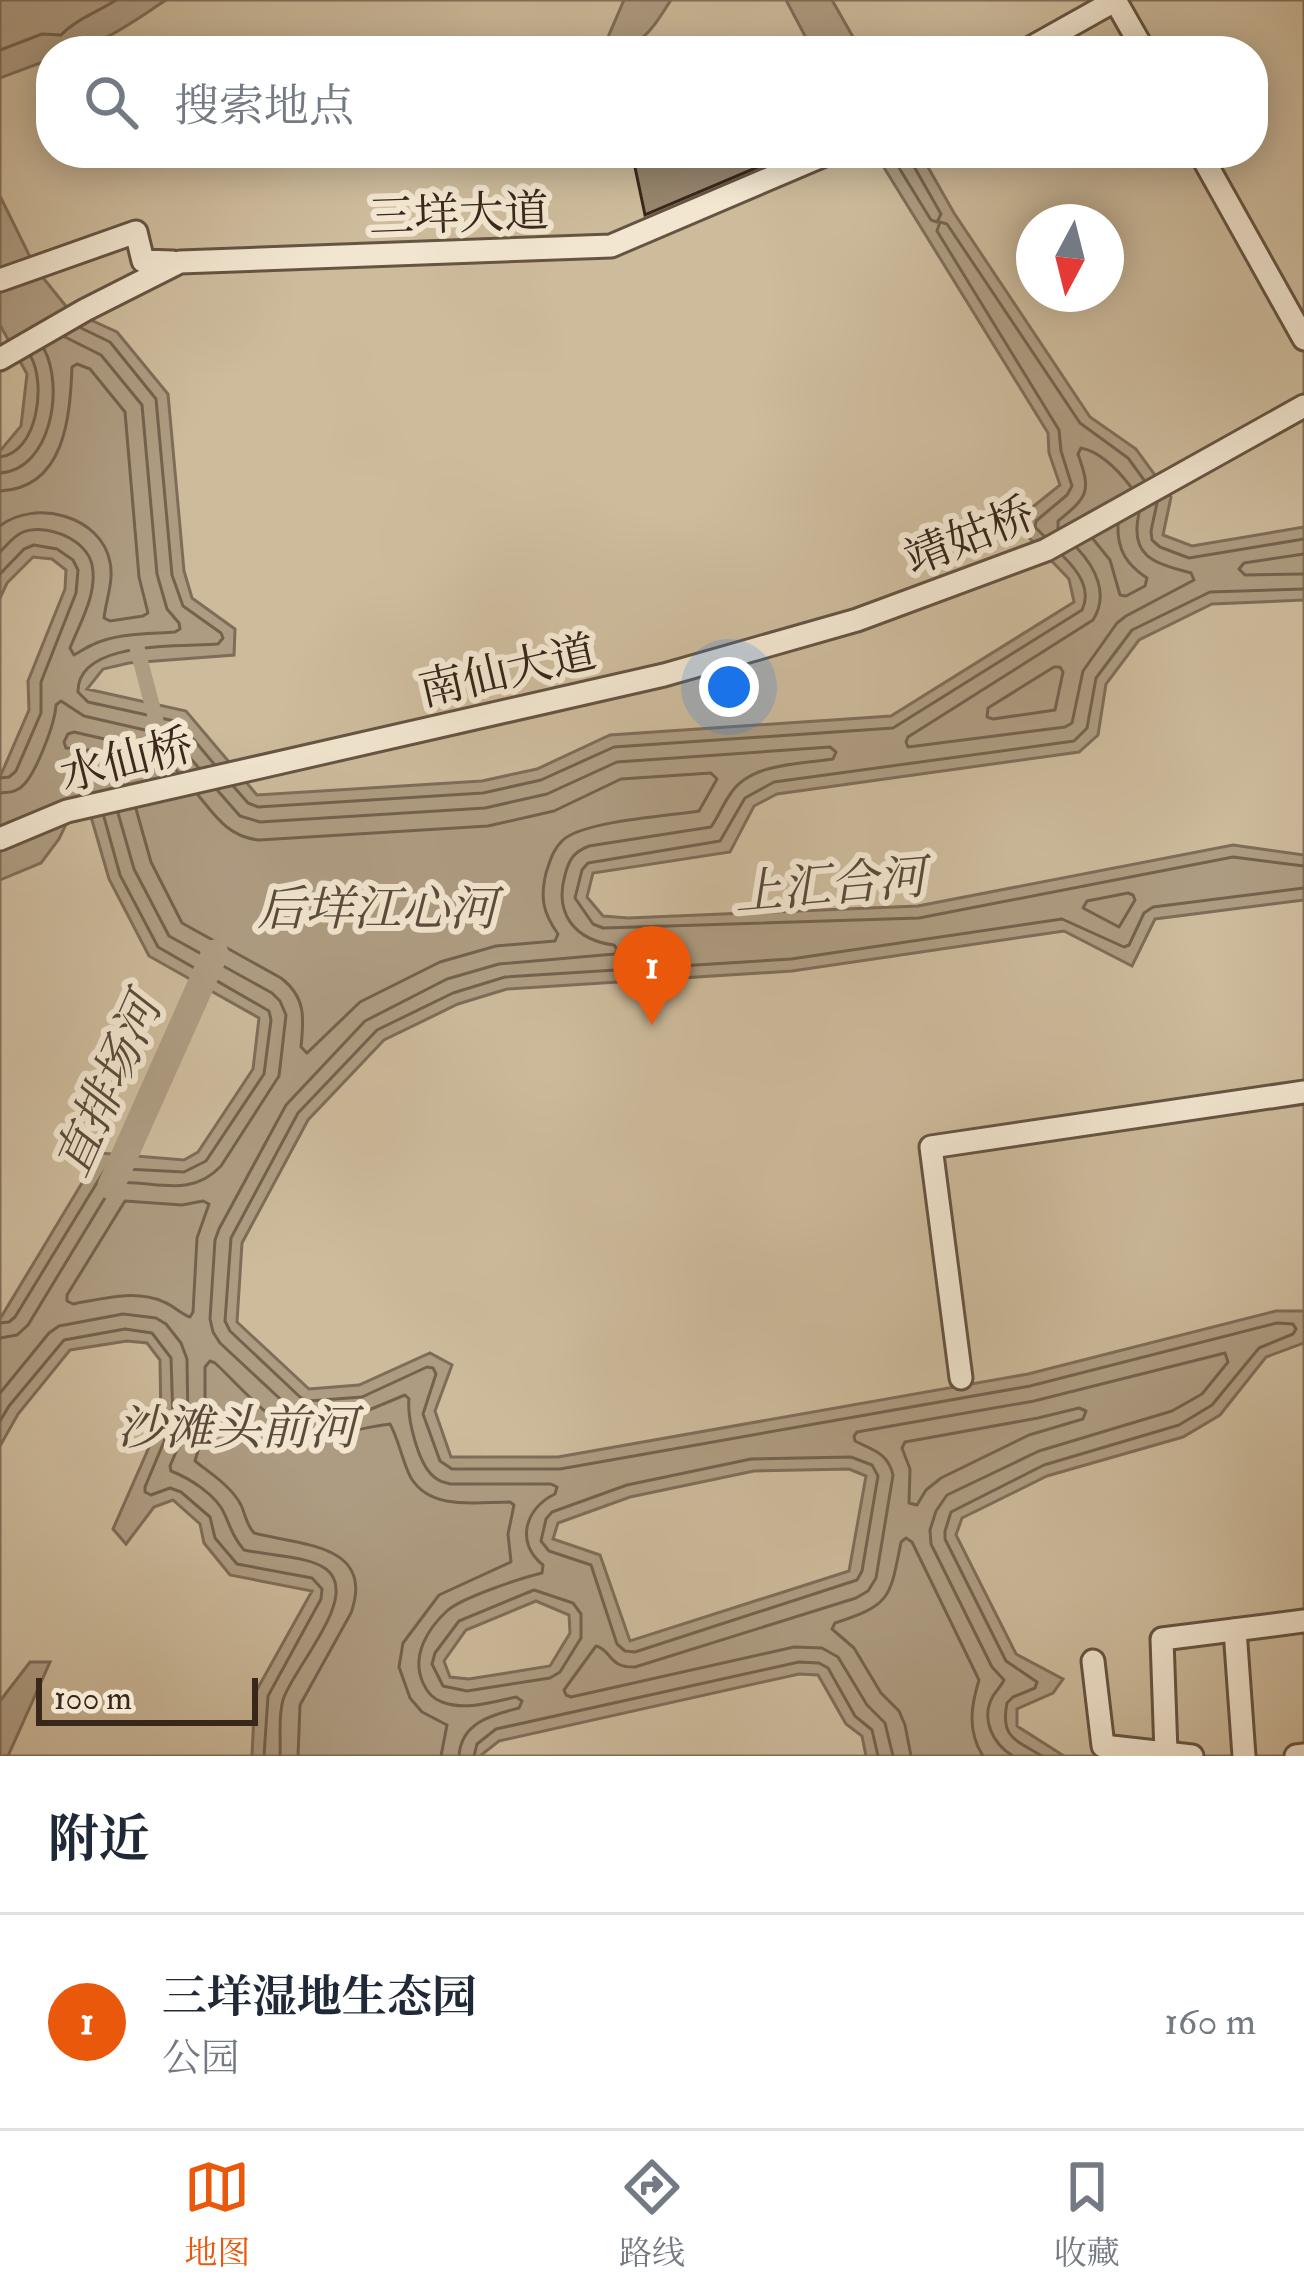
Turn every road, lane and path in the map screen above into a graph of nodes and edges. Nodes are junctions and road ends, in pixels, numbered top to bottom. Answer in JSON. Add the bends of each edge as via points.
{"nodes":[{"id":1,"x":1116,"y":0,"type":"edge"},
{"id":2,"x":1051,"y":36,"type":"edge"},
{"id":3,"x":1136,"y":36,"type":"edge"},
{"id":4,"x":794,"y":168,"type":"edge"},
{"id":5,"x":1209,"y":168,"type":"edge"},
{"id":6,"x":180,"y":262,"type":"junction"},
{"id":7,"x":4,"y":278,"type":"edge"},
{"id":8,"x":1304,"y":339,"type":"edge"},
{"id":9,"x":3,"y":358,"type":"edge"},
{"id":10,"x":1304,"y":406,"type":"edge"},
{"id":11,"x":756,"y":649,"type":"joint"},
{"id":12,"x":273,"y":763,"type":"joint"},
{"id":13,"x":0,"y":839,"type":"edge"},
{"id":14,"x":1304,"y":1092,"type":"edge"},
{"id":15,"x":961,"y":1378,"type":"dead end"},
{"id":16,"x":1304,"y":1621,"type":"edge"},
{"id":17,"x":1235,"y":1630,"type":"junction"},
{"id":18,"x":1093,"y":1661,"type":"dead end"},
{"id":19,"x":1166,"y":1753,"type":"edge"},
{"id":20,"x":1192,"y":1756,"type":"edge"},
{"id":21,"x":1244,"y":1756,"type":"edge"}],
"edges":[{"from":1,"to":2,"type":"street"},
{"from":1,"to":3,"type":"street"},
{"from":4,"to":6,"type":"street","name":"三垟大道","via":[[611,246]]},
{"from":5,"to":8,"type":"street"},
{"from":6,"to":7,"type":"street","via":[[143,261],[136,232]]},
{"from":6,"to":9,"type":"street","name":"三垟大道"},
{"from":10,"to":11,"type":"street","name":"靖姑桥","via":[[1046,550]]},
{"from":11,"to":12,"type":"street","name":"南仙大道"},
{"from":12,"to":13,"type":"street","name":"水仙桥","via":[[67,811]]},
{"from":14,"to":15,"type":"street","via":[[931,1148]]},
{"from":16,"to":17,"type":"street"},
{"from":17,"to":19,"type":"street","via":[[1162,1639]]},
{"from":17,"to":21,"type":"street"},
{"from":18,"to":19,"type":"street","via":[[1102,1746]]},
{"from":19,"to":20,"type":"street"}]}
